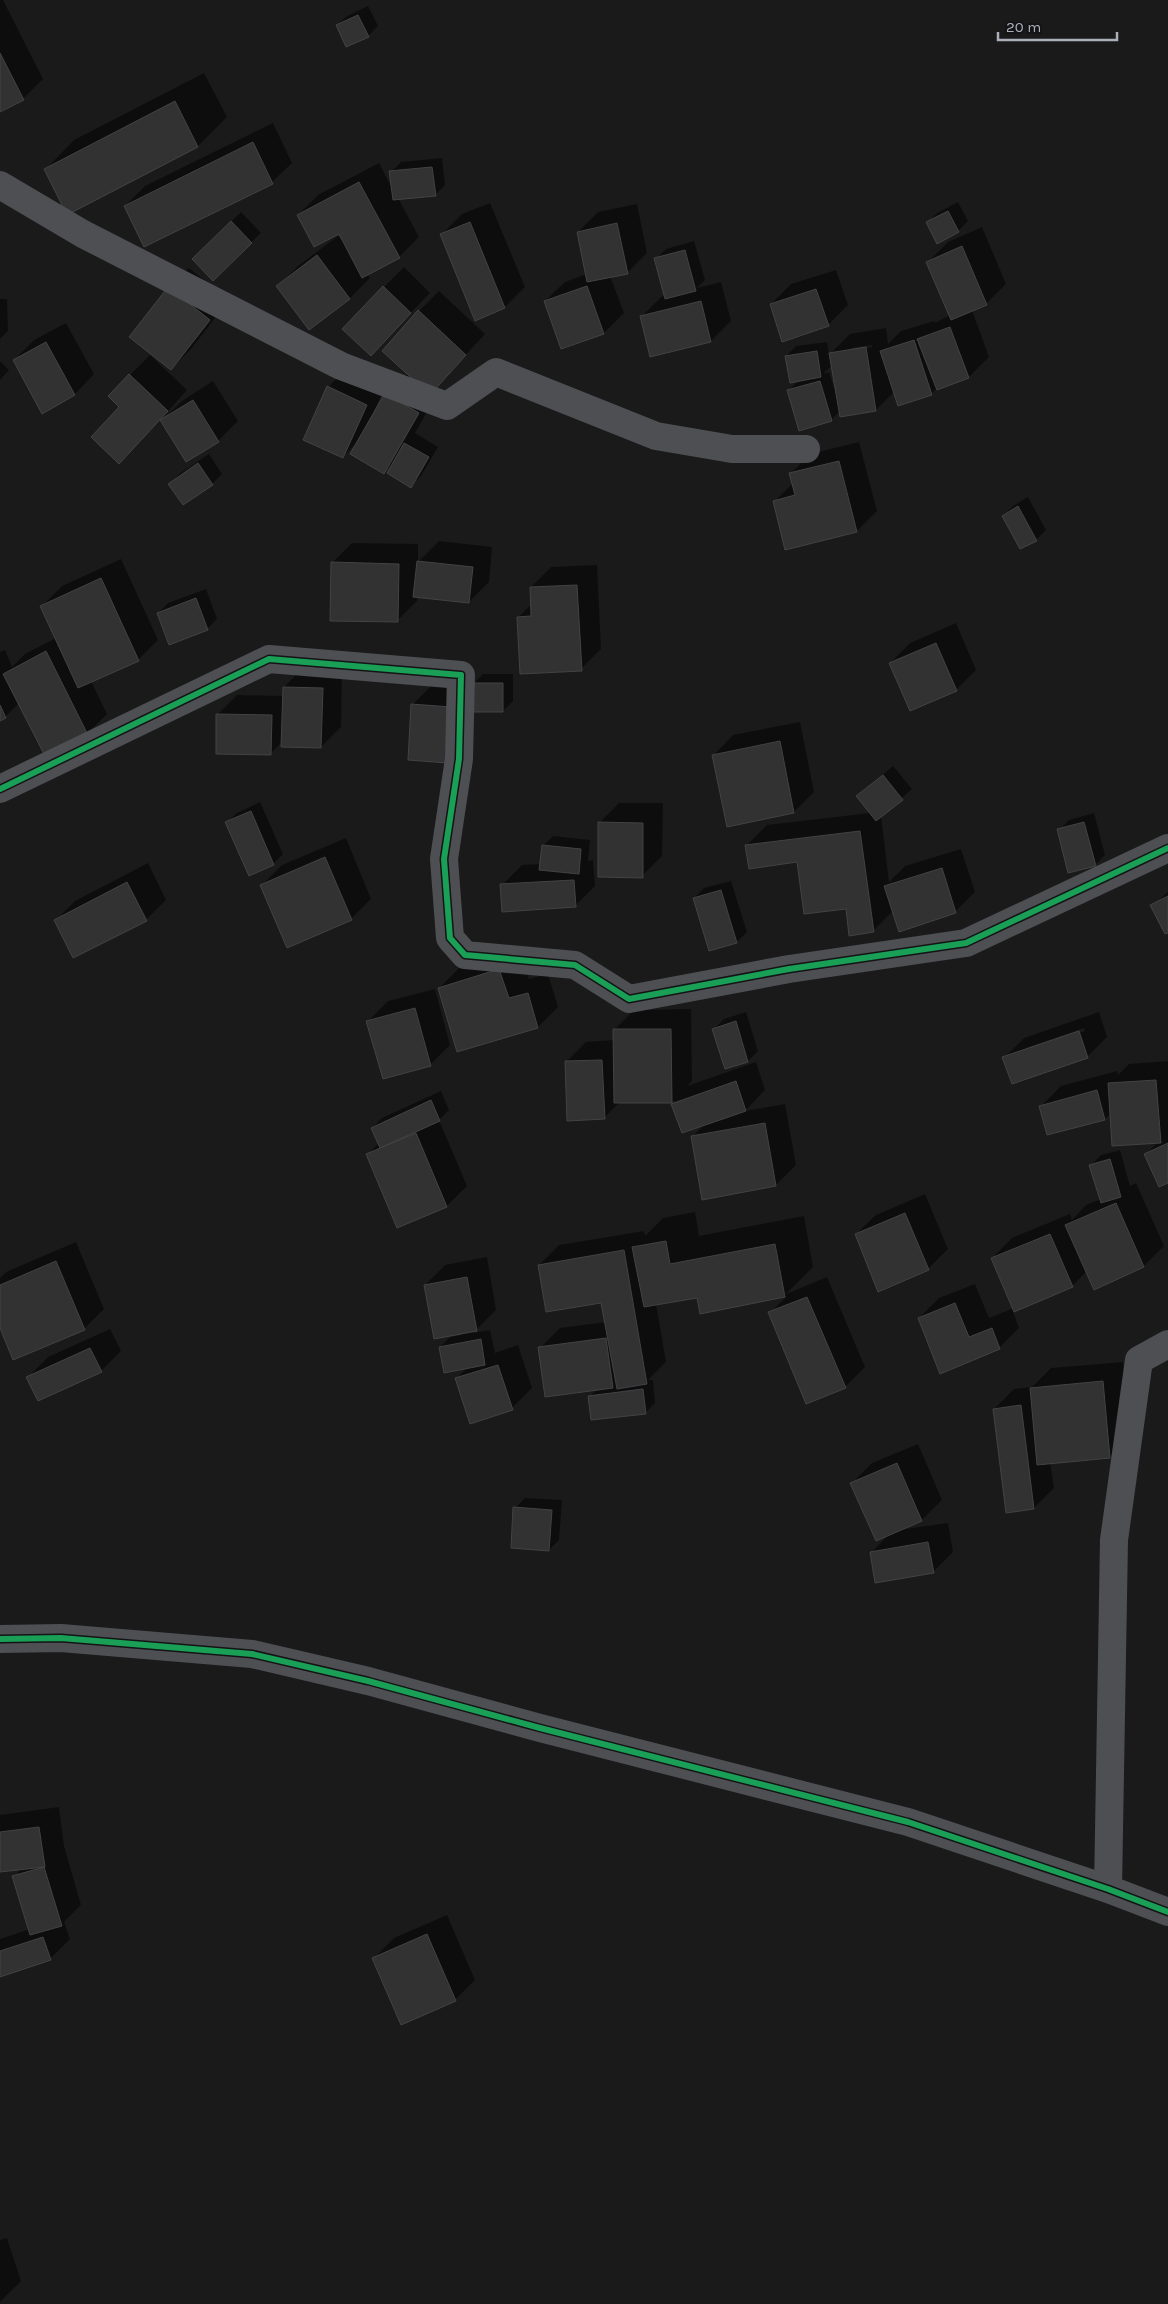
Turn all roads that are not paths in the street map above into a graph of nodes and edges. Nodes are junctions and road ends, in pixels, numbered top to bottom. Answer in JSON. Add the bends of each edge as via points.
{"nodes":[{"id":1,"x":0,"y":185,"type":"edge"},
{"id":2,"x":806,"y":449,"type":"dead end"},
{"id":3,"x":0,"y":789,"type":"edge"},
{"id":4,"x":1168,"y":848,"type":"edge"},
{"id":5,"x":1168,"y":1344,"type":"edge"},
{"id":6,"x":0,"y":1639,"type":"edge"},
{"id":7,"x":1108,"y":1889,"type":"junction"},
{"id":8,"x":1168,"y":1912,"type":"edge"}],
"edges":[{"from":1,"to":2,"type":"street","via":[[83,234],[341,366],[446,406],[496,372],[656,436],[732,449]]},
{"from":3,"to":4,"type":"street","via":[[269,659],[461,675],[459,759],[444,859],[450,938],[465,954],[575,965],[629,999],[789,969],[966,943]]},
{"from":5,"to":7,"type":"street","via":[[1139,1360],[1114,1540]]},
{"from":6,"to":7,"type":"street","via":[[60,1638],[252,1654],[368,1681],[908,1822]]},
{"from":7,"to":8,"type":"street"}]}
